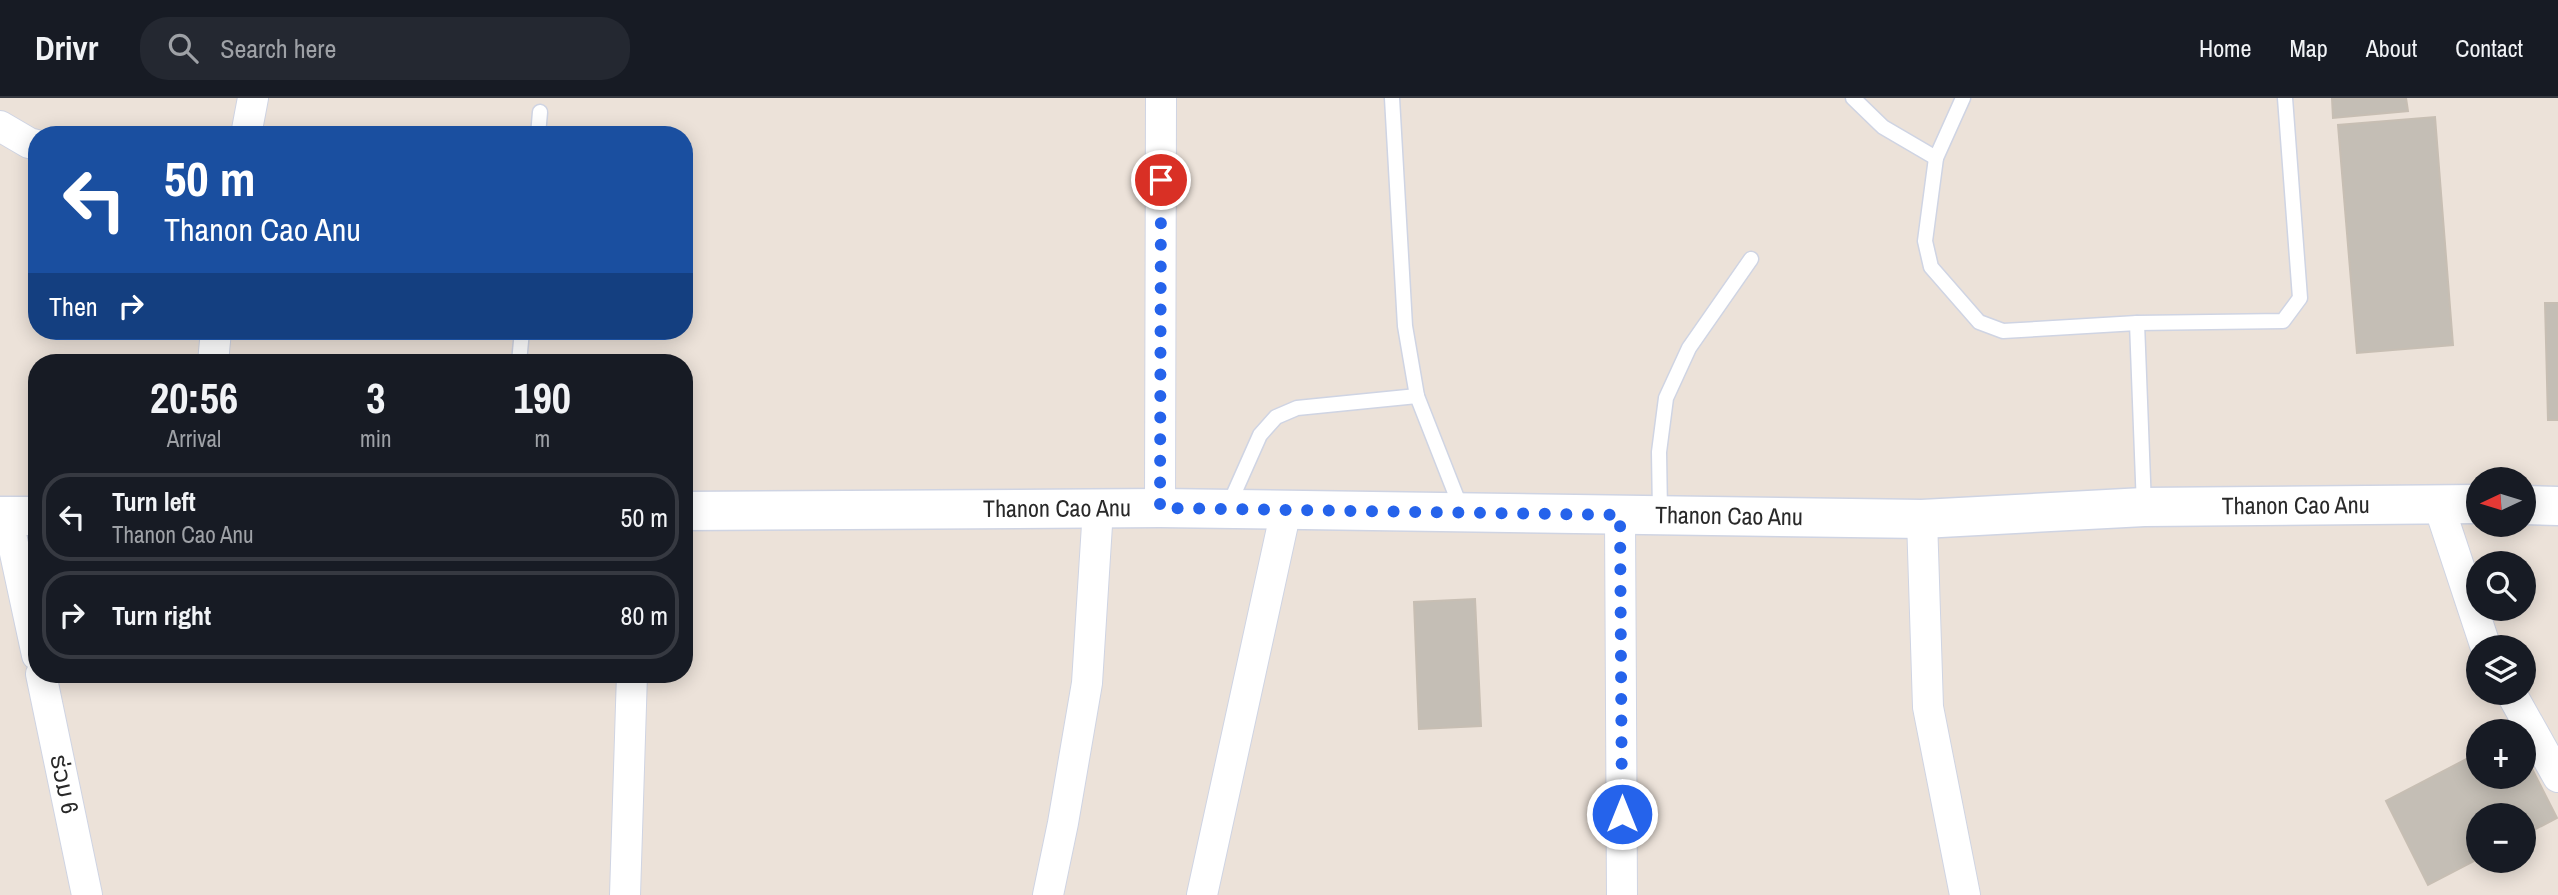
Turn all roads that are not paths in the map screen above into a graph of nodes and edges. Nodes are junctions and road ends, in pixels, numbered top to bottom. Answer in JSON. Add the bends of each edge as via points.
{"nodes":[{"id":1,"x":253,"y":98,"type":"edge"},
{"id":2,"x":1161,"y":98,"type":"edge"},
{"id":3,"x":1392,"y":98,"type":"edge"},
{"id":4,"x":1853,"y":98,"type":"edge"},
{"id":5,"x":1963,"y":98,"type":"edge"},
{"id":6,"x":2285,"y":98,"type":"edge"},
{"id":7,"x":540,"y":112,"type":"dead end"},
{"id":8,"x":0,"y":126,"type":"edge"},
{"id":9,"x":248,"y":126,"type":"edge"},
{"id":10,"x":539,"y":126,"type":"edge"},
{"id":11,"x":28,"y":142,"type":"edge"},
{"id":12,"x":1936,"y":158,"type":"junction"},
{"id":13,"x":1751,"y":259,"type":"dead end"},
{"id":14,"x":2137,"y":323,"type":"junction"},
{"id":15,"x":1418,"y":396,"type":"junction"},
{"id":16,"x":2438,"y":503,"type":"junction"},
{"id":17,"x":2466,"y":504,"type":"edge"},
{"id":18,"x":2536,"y":505,"type":"edge"},
{"id":19,"x":2558,"y":506,"type":"edge"},
{"id":20,"x":2144,"y":507,"type":"junction"},
{"id":21,"x":1160,"y":508,"type":"junction"},
{"id":22,"x":1098,"y":509,"type":"junction"},
{"id":23,"x":1227,"y":509,"type":"junction"},
{"id":24,"x":1286,"y":510,"type":"junction"},
{"id":25,"x":693,"y":512,"type":"edge"},
{"id":26,"x":1463,"y":513,"type":"junction"},
{"id":27,"x":1620,"y":515,"type":"junction"},
{"id":28,"x":15,"y":516,"type":"edge"},
{"id":29,"x":1660,"y":516,"type":"junction"},
{"id":30,"x":1922,"y":519,"type":"junction"},
{"id":31,"x":28,"y":598,"type":"edge"},
{"id":32,"x":2482,"y":635,"type":"edge"},
{"id":33,"x":43,"y":683,"type":"edge"},
{"id":34,"x":632,"y":683,"type":"edge"},
{"id":35,"x":2518,"y":705,"type":"edge"},
{"id":36,"x":2558,"y":777,"type":"edge"},
{"id":37,"x":87,"y":895,"type":"edge"},
{"id":38,"x":625,"y":895,"type":"edge"},
{"id":39,"x":1048,"y":895,"type":"edge"},
{"id":40,"x":1202,"y":895,"type":"edge"},
{"id":41,"x":1622,"y":895,"type":"edge"},
{"id":42,"x":1965,"y":895,"type":"edge"}],
"edges":[{"from":1,"to":9,"type":"street"},
{"from":2,"to":21,"type":"street"},
{"from":3,"to":15,"type":"lane","via":[[1405,326]]},
{"from":4,"to":12,"type":"lane","via":[[1883,128]]},
{"from":5,"to":12,"type":"lane"},
{"from":6,"to":14,"type":"lane","via":[[2300,298],[2283,321]]},
{"from":7,"to":10,"type":"lane"},
{"from":8,"to":11,"type":"street"},
{"from":12,"to":14,"type":"lane","via":[[1925,241],[1931,267],[1979,322],[2003,331]]},
{"from":13,"to":29,"type":"lane","via":[[1689,348],[1666,398],[1659,452]]},
{"from":14,"to":20,"type":"lane"},
{"from":15,"to":23,"type":"lane","via":[[1297,408],[1276,417],[1260,435]]},
{"from":15,"to":26,"type":"lane"},
{"from":16,"to":17,"type":"street","name":"Thanon Cao Anu"},
{"from":16,"to":20,"type":"street","name":"Thanon Cao Anu"},
{"from":16,"to":32,"type":"street"},
{"from":18,"to":19,"type":"street"},
{"from":20,"to":30,"type":"street","name":"Thanon Cao Anu"},
{"from":21,"to":22,"type":"street","name":"Thanon Cao Anu"},
{"from":21,"to":23,"type":"street","name":"Thanon Cao Anu"},
{"from":22,"to":25,"type":"street","name":"Thanon Cao Anu"},
{"from":22,"to":39,"type":"street","via":[[1087,683]]},
{"from":23,"to":24,"type":"street","name":"Thanon Cao Anu"},
{"from":24,"to":26,"type":"street","name":"Thanon Cao Anu"},
{"from":24,"to":40,"type":"street"},
{"from":26,"to":27,"type":"street","name":"Thanon Cao Anu"},
{"from":27,"to":29,"type":"street","name":"Thanon Cao Anu"},
{"from":27,"to":41,"type":"street"},
{"from":28,"to":31,"type":"street"},
{"from":29,"to":30,"type":"street","name":"Thanon Cao Anu"},
{"from":30,"to":42,"type":"street","via":[[1928,706]]},
{"from":33,"to":37,"type":"street","name":"ຮ່ວມ 6"},
{"from":34,"to":38,"type":"street"},
{"from":35,"to":36,"type":"street"}]}
